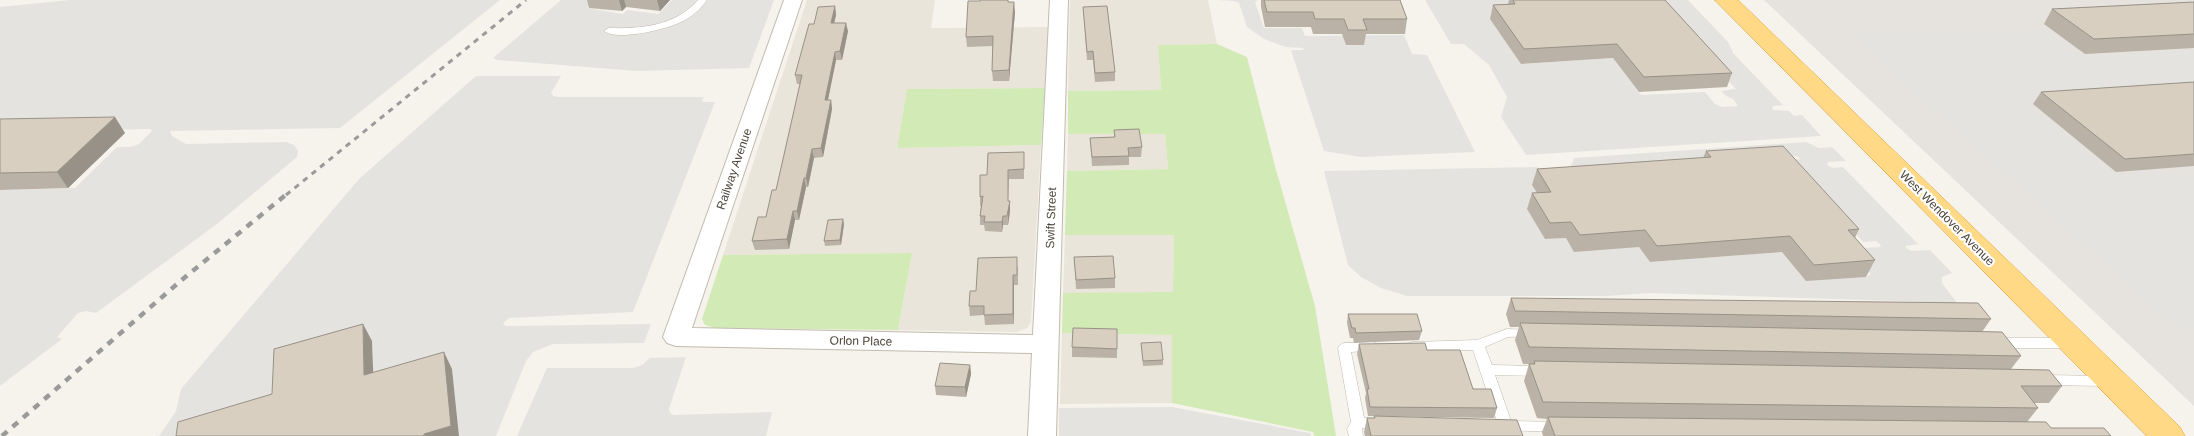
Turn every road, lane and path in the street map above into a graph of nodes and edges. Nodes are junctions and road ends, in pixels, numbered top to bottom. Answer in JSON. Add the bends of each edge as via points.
{"nodes":[{"id":1,"x":704,"y":0,"type":"edge"},
{"id":2,"x":793,"y":0,"type":"edge"},
{"id":3,"x":1060,"y":0,"type":"edge"},
{"id":4,"x":1726,"y":0,"type":"edge"},
{"id":5,"x":609,"y":31,"type":"dead end"},
{"id":6,"x":1546,"y":334,"type":"edge"},
{"id":7,"x":676,"y":337,"type":"joint"},
{"id":8,"x":1979,"y":342,"type":"edge"},
{"id":9,"x":2073,"y":343,"type":"junction"},
{"id":10,"x":1046,"y":344,"type":"junction"},
{"id":11,"x":1478,"y":346,"type":"junction"},
{"id":12,"x":1382,"y":347,"type":"edge"},
{"id":13,"x":1401,"y":347,"type":"edge"},
{"id":14,"x":1487,"y":370,"type":"junction"},
{"id":15,"x":1556,"y":371,"type":"edge"},
{"id":16,"x":2029,"y":379,"type":"edge"},
{"id":17,"x":2112,"y":381,"type":"junction"},
{"id":18,"x":1398,"y":424,"type":"edge"},
{"id":19,"x":1575,"y":427,"type":"edge"},
{"id":20,"x":1357,"y":429,"type":"edge"},
{"id":21,"x":1042,"y":436,"type":"edge"},
{"id":22,"x":2168,"y":436,"type":"edge"}],
"edges":[{"from":1,"to":5,"type":"lane","via":[[676,21],[633,32]]},
{"from":2,"to":7,"type":"street","name":"Railway Avenue"},
{"from":3,"to":10,"type":"street","name":"Swift Street"},
{"from":4,"to":9,"type":"highway","name":"West Wendover Avenue"},
{"from":6,"to":11,"type":"lane","via":[[1506,333]]},
{"from":7,"to":10,"type":"street","name":"Orlon Place"},
{"from":8,"to":9,"type":"lane"},
{"from":9,"to":17,"type":"highway","name":"West Wendover Avenue"},
{"from":10,"to":21,"type":"street","name":"Swift Street"},
{"from":11,"to":13,"type":"lane"},
{"from":11,"to":14,"type":"lane"},
{"from":12,"to":20,"type":"lane","via":[[1344,348]]},
{"from":14,"to":15,"type":"lane"},
{"from":14,"to":19,"type":"lane","via":[[1501,426]]},
{"from":16,"to":17,"type":"lane"},
{"from":17,"to":22,"type":"highway","name":"West Wendover Avenue"},
{"from":18,"to":20,"type":"lane"}]}
